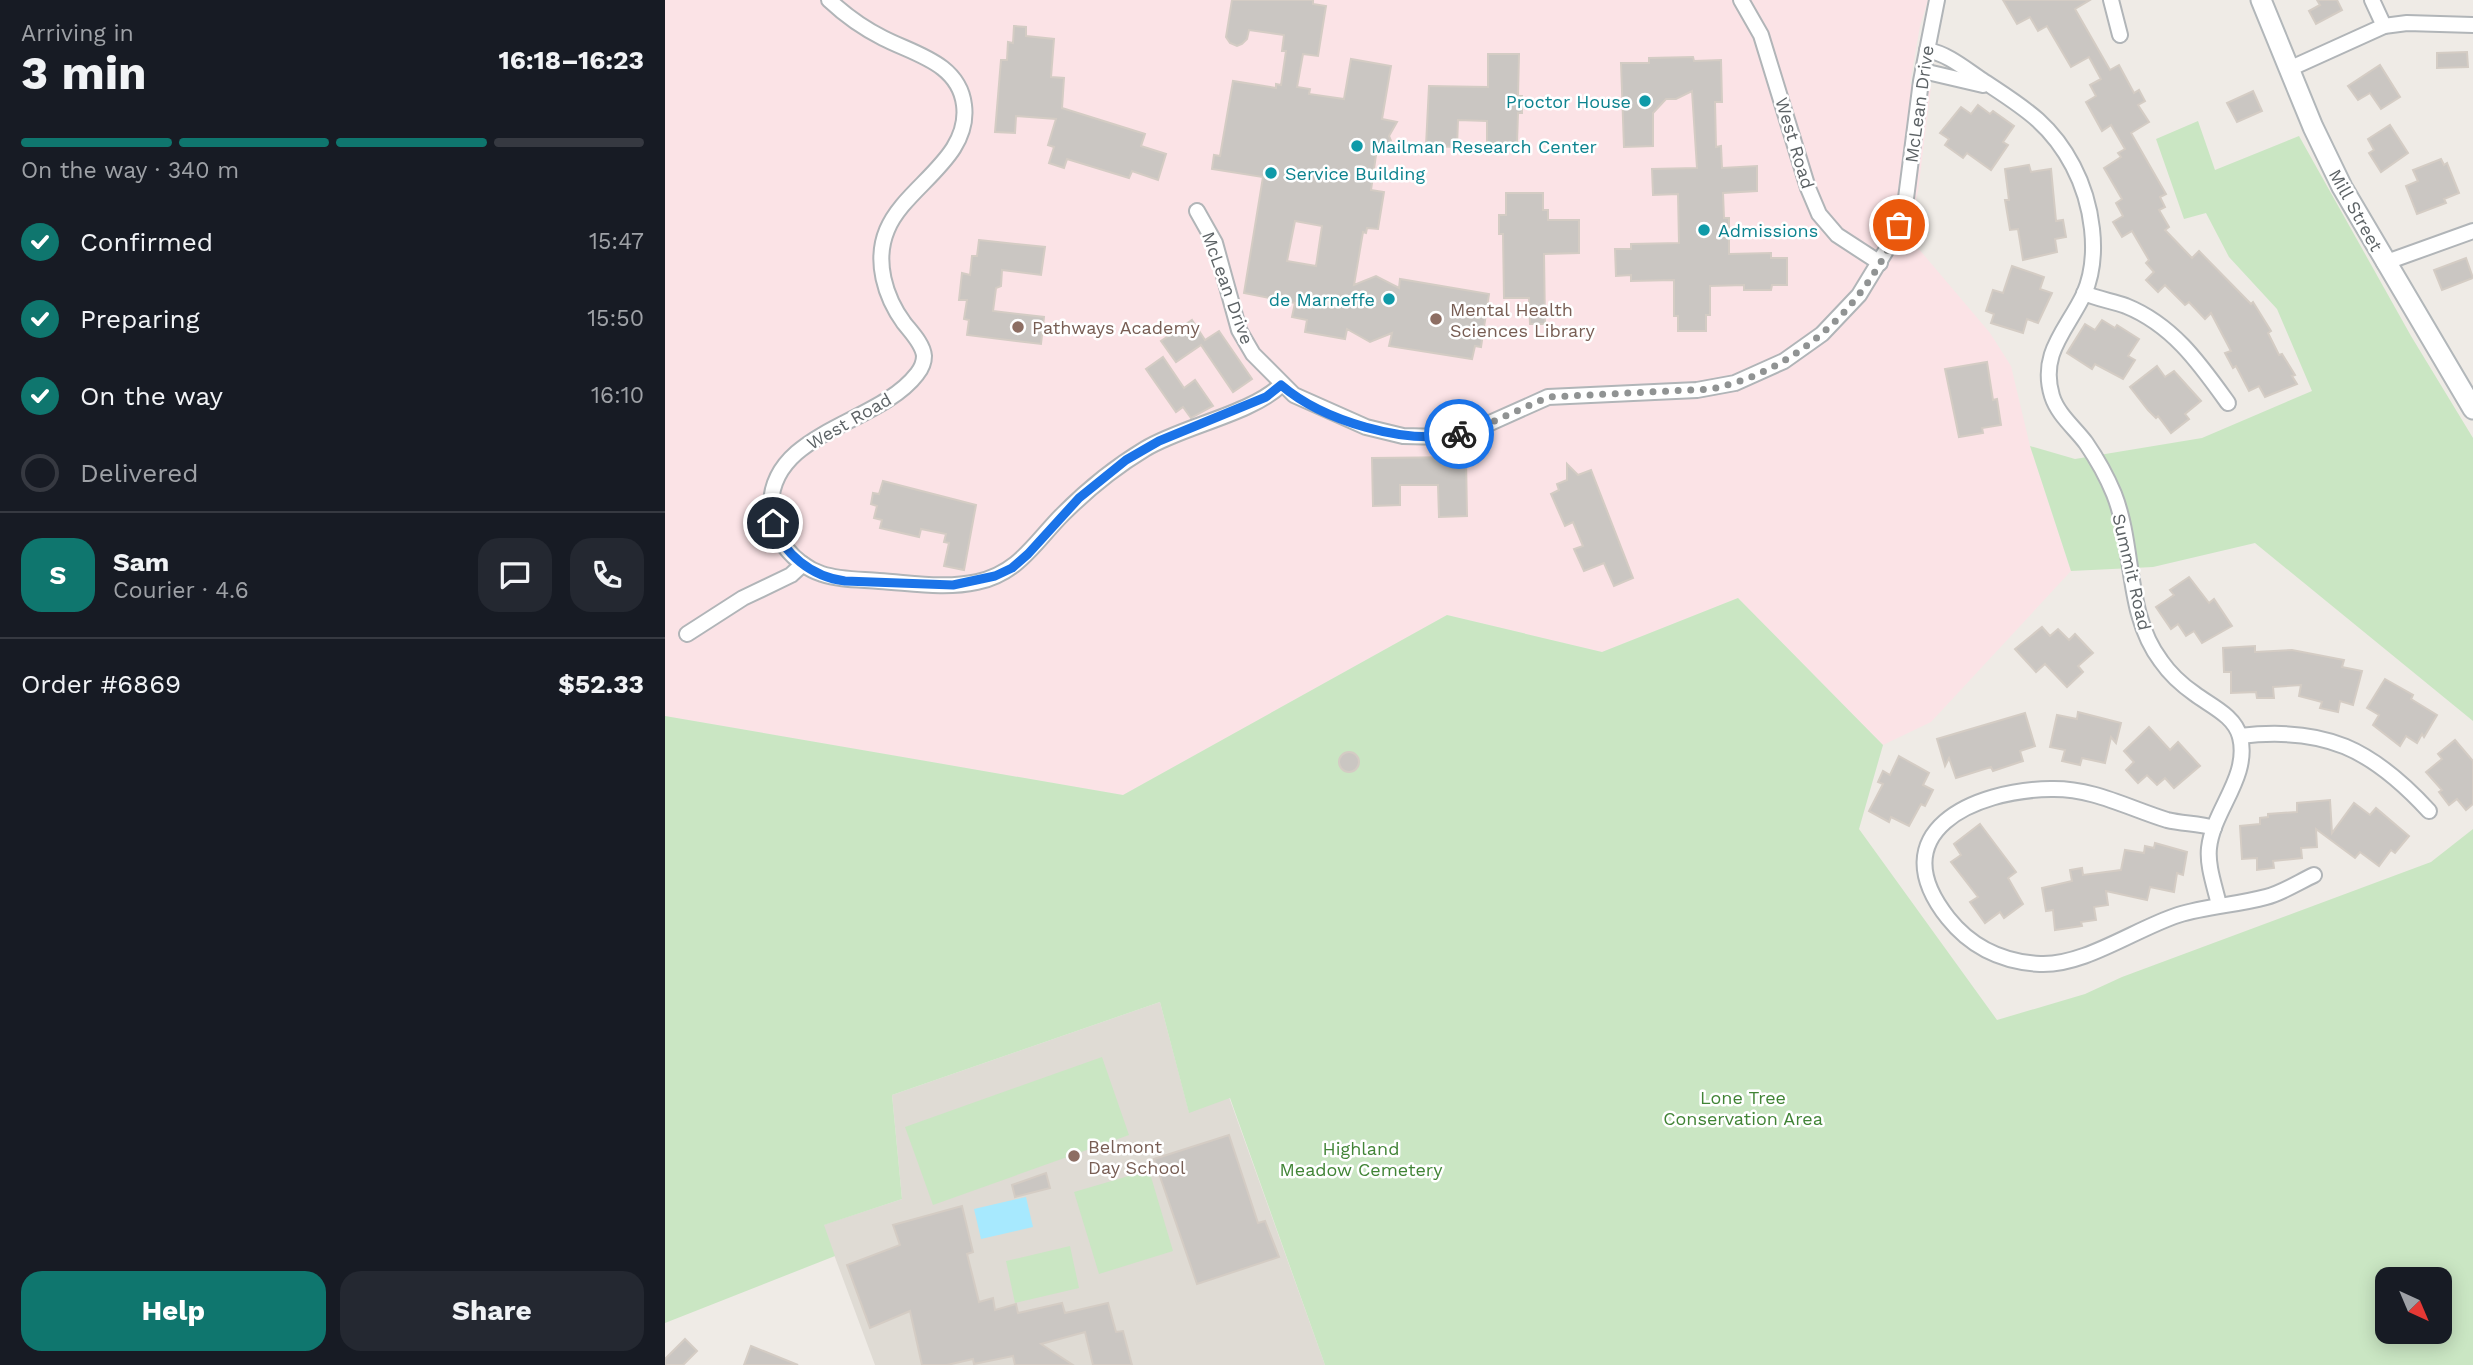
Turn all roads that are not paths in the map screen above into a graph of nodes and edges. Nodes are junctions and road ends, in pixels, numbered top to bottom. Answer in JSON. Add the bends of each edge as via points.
{"nodes":[{"id":1,"x":829,"y":0,"type":"edge"},
{"id":2,"x":1741,"y":0,"type":"edge"},
{"id":3,"x":1937,"y":0,"type":"edge"},
{"id":4,"x":2111,"y":0,"type":"edge"},
{"id":5,"x":2261,"y":0,"type":"edge"},
{"id":6,"x":2372,"y":0,"type":"edge"},
{"id":7,"x":2473,"y":25,"type":"edge"},
{"id":8,"x":2383,"y":26,"type":"junction"},
{"id":9,"x":2120,"y":35,"type":"dead end"},
{"id":10,"x":1927,"y":50,"type":"junction"},
{"id":11,"x":2289,"y":69,"type":"junction"},
{"id":12,"x":1923,"y":71,"type":"junction"},
{"id":13,"x":1993,"y":87,"type":"junction"},
{"id":14,"x":1197,"y":211,"type":"dead end"},
{"id":15,"x":2473,"y":231,"type":"edge"},
{"id":16,"x":1880,"y":263,"type":"junction"},
{"id":17,"x":2384,"y":263,"type":"junction"},
{"id":18,"x":2084,"y":293,"type":"junction"},
{"id":19,"x":1281,"y":385,"type":"junction"},
{"id":20,"x":2228,"y":403,"type":"dead end"},
{"id":21,"x":2473,"y":409,"type":"edge"},
{"id":22,"x":803,"y":564,"type":"junction"},
{"id":23,"x":687,"y":634,"type":"dead end"},
{"id":24,"x":2240,"y":736,"type":"junction"},
{"id":25,"x":2429,"y":811,"type":"dead end"},
{"id":26,"x":2214,"y":828,"type":"junction"},
{"id":27,"x":2314,"y":875,"type":"dead end"},
{"id":28,"x":2219,"y":905,"type":"junction"}],
"edges":[{"from":1,"to":22,"type":"street","name":"West Road","via":[[862,26],[940,65],[961,92],[965,117],[956,143],[897,211],[884,236],[887,292],[921,348],[922,366],[884,402],[806,445],[774,484],[771,512],[776,531]]},
{"from":2,"to":16,"type":"street","name":"West Road","via":[[1761,35],[1819,214],[1837,235]]},
{"from":3,"to":10,"type":"street","name":"McLean Drive"},
{"from":4,"to":9,"type":"street"},
{"from":5,"to":11,"type":"main road","name":"Mill Street"},
{"from":6,"to":8,"type":"street"},
{"from":7,"to":8,"type":"street"},
{"from":8,"to":11,"type":"street"},
{"from":10,"to":12,"type":"street","name":"McLean Drive"},
{"from":10,"to":13,"type":"street","name":"Summit Road","via":[[1949,58]]},
{"from":11,"to":17,"type":"main road","name":"Mill Street","via":[[2332,168]]},
{"from":12,"to":13,"type":"street","name":"Summit Road"},
{"from":12,"to":16,"type":"street","name":"McLean Drive","via":[[1905,206]]},
{"from":13,"to":18,"type":"street","name":"Summit Road","via":[[2045,125],[2078,175],[2092,239]]},
{"from":14,"to":19,"type":"street","name":"McLean Drive","via":[[1220,254],[1224,282],[1243,338]]},
{"from":15,"to":17,"type":"street"},
{"from":16,"to":19,"type":"street","name":"McLean Drive","via":[[1840,317],[1805,348],[1744,379],[1711,389],[1548,397],[1481,427],[1430,438],[1366,427],[1306,402]]},
{"from":17,"to":21,"type":"main road","name":"Mill Street"},
{"from":18,"to":20,"type":"street","via":[[2134,310],[2169,332],[2194,356]]},
{"from":18,"to":24,"type":"street","name":"Summit Road","via":[[2053,345],[2048,378],[2052,395],[2103,471],[2123,523],[2142,623],[2155,653],[2185,686],[2227,717]]},
{"from":19,"to":22,"type":"street","name":"West Road","via":[[1266,397],[1159,441],[1126,460],[1090,488],[1012,568],[986,580],[965,584],[837,580]]},
{"from":22,"to":23,"type":"street"},
{"from":24,"to":25,"type":"street","via":[[2289,732],[2342,745],[2392,775]]},
{"from":24,"to":26,"type":"street","via":[[2238,772]]},
{"from":26,"to":28,"type":"street","via":[[2209,857]]},
{"from":26,"to":28,"type":"street","via":[[2166,819],[2086,792],[2008,793],[1971,805],[1937,829],[1928,845],[1924,875],[1937,903],[1968,939],[1996,955],[2039,964],[2082,957],[2162,920]]},
{"from":27,"to":28,"type":"street","via":[[2267,897]]}]}
